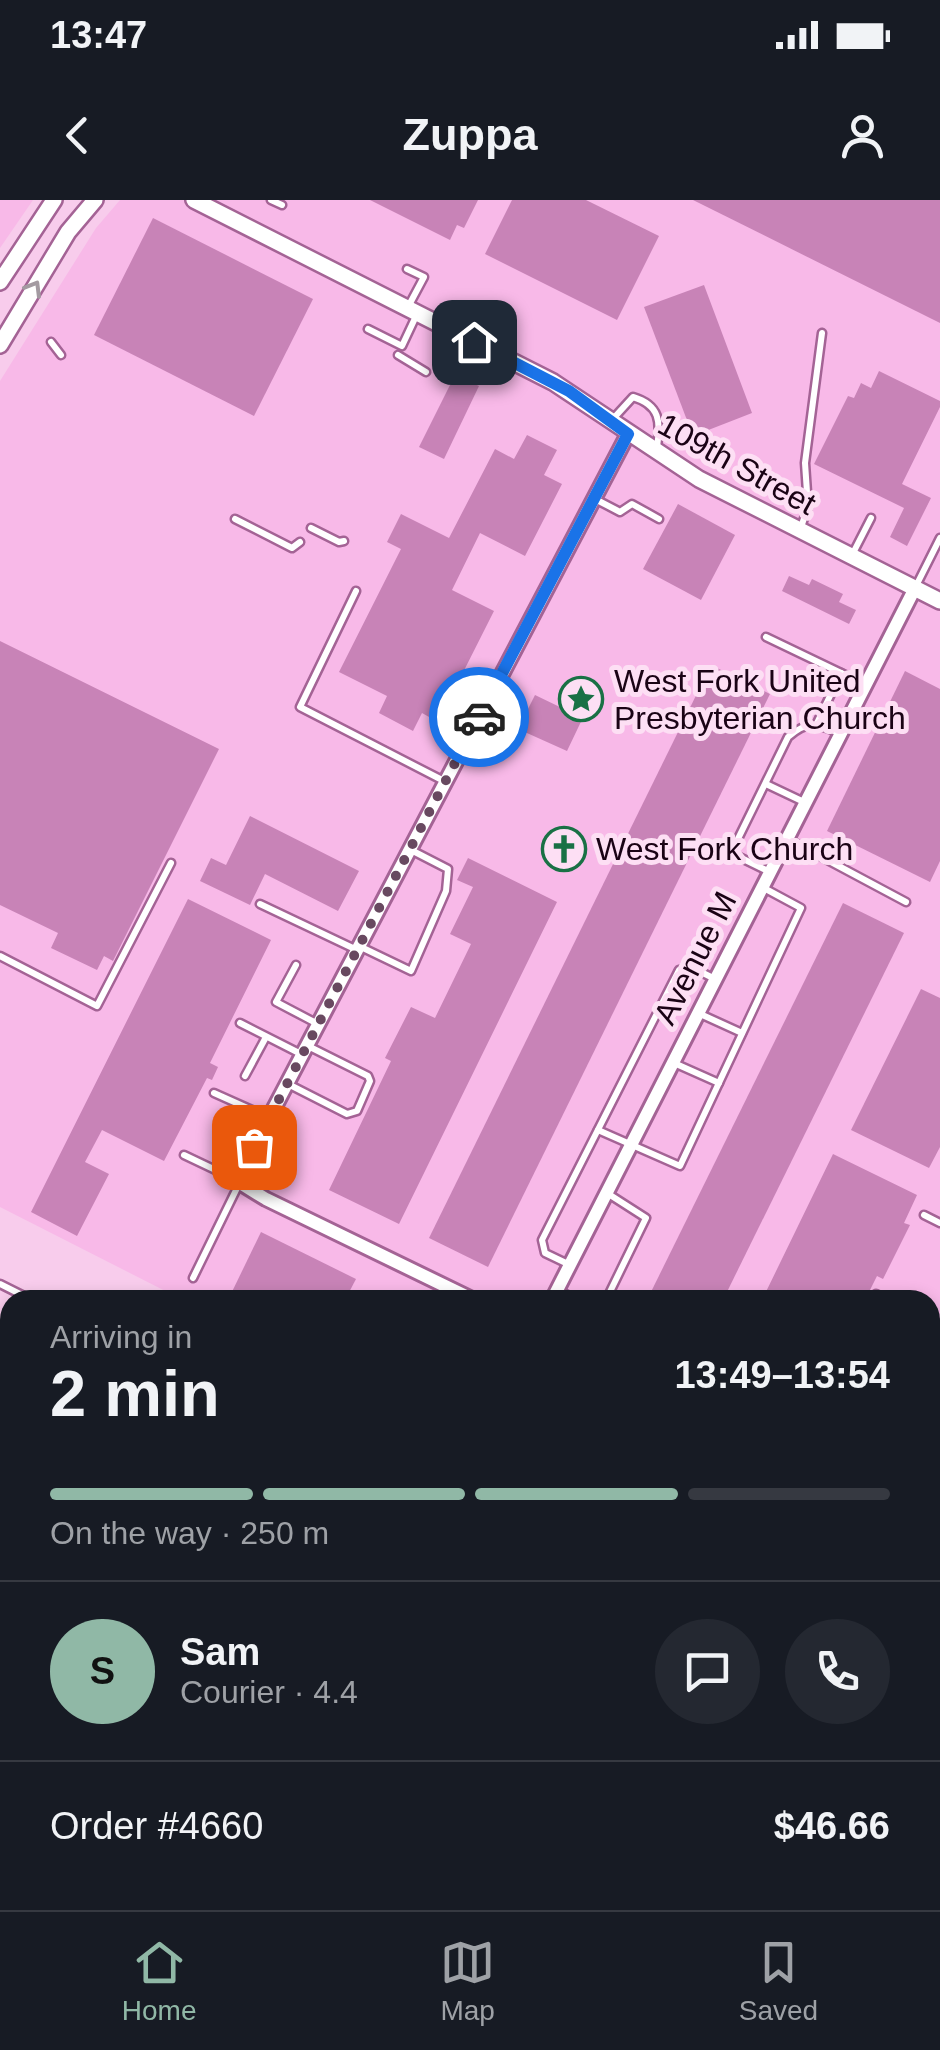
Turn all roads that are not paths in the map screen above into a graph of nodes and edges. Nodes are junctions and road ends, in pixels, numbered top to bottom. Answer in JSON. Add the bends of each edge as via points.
{"nodes":[{"id":1,"x":54,"y":200,"type":"edge"},
{"id":2,"x":95,"y":200,"type":"edge"},
{"id":3,"x":194,"y":200,"type":"edge"},
{"id":4,"x":271,"y":200,"type":"edge"},
{"id":5,"x":282,"y":206,"type":"dead end"},
{"id":6,"x":407,"y":268,"type":"dead end"},
{"id":7,"x":0,"y":282,"type":"edge"},
{"id":8,"x":413,"y":311,"type":"junction"},
{"id":9,"x":5,"y":325,"type":"edge"},
{"id":10,"x":368,"y":329,"type":"dead end"},
{"id":11,"x":822,"y":333,"type":"dead end"},
{"id":12,"x":51,"y":342,"type":"dead end"},
{"id":13,"x":0,"y":345,"type":"edge"},
{"id":14,"x":61,"y":355,"type":"dead end"},
{"id":15,"x":398,"y":355,"type":"dead end"},
{"id":16,"x":426,"y":372,"type":"dead end"},
{"id":17,"x":611,"y":422,"type":"junction"},
{"id":18,"x":628,"y":434,"type":"junction"},
{"id":19,"x":656,"y":453,"type":"junction"},
{"id":20,"x":594,"y":498,"type":"junction"},
{"id":21,"x":659,"y":518,"type":"dead end"},
{"id":22,"x":871,"y":518,"type":"dead end"},
{"id":23,"x":236,"y":520,"type":"dead end"},
{"id":24,"x":311,"y":528,"type":"dead end"},
{"id":25,"x":799,"y":531,"type":"junction"},
{"id":26,"x":940,"y":538,"type":"edge"},
{"id":27,"x":344,"y":540,"type":"dead end"},
{"id":28,"x":300,"y":542,"type":"dead end"},
{"id":29,"x":851,"y":557,"type":"junction"},
{"id":30,"x":916,"y":588,"type":"junction"},
{"id":31,"x":356,"y":591,"type":"dead end"},
{"id":32,"x":940,"y":600,"type":"edge"},
{"id":33,"x":766,"y":636,"type":"dead end"},
{"id":34,"x":841,"y":673,"type":"junction"},
{"id":35,"x":865,"y":684,"type":"junction"},
{"id":36,"x":817,"y":723,"type":"junction"},
{"id":37,"x":840,"y":734,"type":"junction"},
{"id":38,"x":445,"y":782,"type":"junction"},
{"id":39,"x":765,"y":784,"type":"junction"},
{"id":40,"x":805,"y":803,"type":"junction"},
{"id":41,"x":787,"y":838,"type":"junction"},
{"id":42,"x":410,"y":850,"type":"junction"},
{"id":43,"x":171,"y":863,"type":"dead end"},
{"id":44,"x":770,"y":872,"type":"junction"},
{"id":45,"x":762,"y":887,"type":"junction"},
{"id":46,"x":906,"y":902,"type":"dead end"},
{"id":47,"x":260,"y":904,"type":"dead end"},
{"id":48,"x":358,"y":948,"type":"junction"},
{"id":49,"x":0,"y":956,"type":"edge"},
{"id":50,"x":296,"y":964,"type":"dead end"},
{"id":51,"x":715,"y":979,"type":"junction"},
{"id":52,"x":698,"y":1013,"type":"junction"},
{"id":53,"x":240,"y":1023,"type":"dead end"},
{"id":54,"x":318,"y":1024,"type":"junction"},
{"id":55,"x":742,"y":1033,"type":"junction"},
{"id":56,"x":266,"y":1036,"type":"junction"},
{"id":57,"x":305,"y":1050,"type":"junction"},
{"id":58,"x":673,"y":1062,"type":"junction"},
{"id":59,"x":245,"y":1076,"type":"dead end"},
{"id":60,"x":719,"y":1083,"type":"junction"},
{"id":61,"x":287,"y":1084,"type":"junction"},
{"id":62,"x":214,"y":1092,"type":"dead end"},
{"id":63,"x":270,"y":1117,"type":"junction"},
{"id":64,"x":598,"y":1130,"type":"junction"},
{"id":65,"x":630,"y":1145,"type":"junction"},
{"id":66,"x":184,"y":1155,"type":"dead end"},
{"id":67,"x":239,"y":1180,"type":"junction"},
{"id":68,"x":606,"y":1193,"type":"junction"},
{"id":69,"x":924,"y":1215,"type":"dead end"},
{"id":70,"x":940,"y":1222,"type":"edge"},
{"id":71,"x":570,"y":1265,"type":"junction"},
{"id":72,"x":193,"y":1278,"type":"dead end"},
{"id":73,"x":438,"y":1290,"type":"edge"},
{"id":74,"x":557,"y":1290,"type":"edge"},
{"id":75,"x":611,"y":1290,"type":"edge"}],
"edges":[{"from":1,"to":7,"type":"street"},
{"from":9,"to":2,"type":"street","one_way":true},
{"from":3,"to":8,"type":"street","name":"109th Street"},
{"from":4,"to":5,"type":"lane"},
{"from":6,"to":8,"type":"lane","via":[[424,277]]},
{"from":8,"to":10,"type":"lane","via":[[402,346]]},
{"from":8,"to":17,"type":"street","name":"109th Street","via":[[561,387]]},
{"from":9,"to":13,"type":"street"},
{"from":11,"to":25,"type":"lane","via":[[805,463],[808,508]]},
{"from":12,"to":14,"type":"lane"},
{"from":15,"to":16,"type":"lane"},
{"from":17,"to":18,"type":"street","name":"109th Street"},
{"from":17,"to":19,"type":"lane","via":[[633,396],[646,400],[660,424]]},
{"from":18,"to":19,"type":"street","name":"109th Street"},
{"from":18,"to":20,"type":"street"},
{"from":19,"to":25,"type":"street","name":"109th Street"},
{"from":20,"to":21,"type":"lane","via":[[620,512],[632,504]]},
{"from":20,"to":38,"type":"street"},
{"from":22,"to":29,"type":"lane"},
{"from":23,"to":28,"type":"lane","via":[[292,548]]},
{"from":24,"to":27,"type":"lane"},
{"from":25,"to":29,"type":"street","name":"109th Street"},
{"from":26,"to":30,"type":"lane"},
{"from":29,"to":30,"type":"street","name":"109th Street"},
{"from":30,"to":32,"type":"street","name":"109th Street"},
{"from":30,"to":35,"type":"street","name":"Avenue M"},
{"from":31,"to":38,"type":"lane","via":[[300,707]]},
{"from":33,"to":34,"type":"lane"},
{"from":34,"to":35,"type":"lane"},
{"from":34,"to":36,"type":"lane"},
{"from":35,"to":37,"type":"street","name":"Avenue M"},
{"from":36,"to":37,"type":"lane"},
{"from":36,"to":39,"type":"lane","via":[[803,724],[788,737]]},
{"from":37,"to":40,"type":"street","name":"Avenue M"},
{"from":38,"to":42,"type":"street"},
{"from":39,"to":40,"type":"lane"},
{"from":39,"to":44,"type":"lane","via":[[731,853]]},
{"from":40,"to":41,"type":"street","name":"Avenue M"},
{"from":41,"to":44,"type":"street","name":"Avenue M"},
{"from":41,"to":46,"type":"lane"},
{"from":42,"to":48,"type":"street"},
{"from":42,"to":48,"type":"lane","via":[[448,869],[446,891],[410,971]]},
{"from":43,"to":49,"type":"lane","via":[[97,1006]]},
{"from":44,"to":45,"type":"street","name":"Avenue M"},
{"from":45,"to":51,"type":"street","name":"Avenue M"},
{"from":45,"to":55,"type":"lane","via":[[801,908]]},
{"from":47,"to":48,"type":"lane"},
{"from":48,"to":54,"type":"street"},
{"from":50,"to":54,"type":"lane","via":[[276,1002]]},
{"from":51,"to":52,"type":"street","name":"Avenue M"},
{"from":51,"to":64,"type":"lane","via":[[693,968],[679,970]]},
{"from":52,"to":55,"type":"lane"},
{"from":52,"to":58,"type":"street","name":"Avenue M"},
{"from":53,"to":56,"type":"lane"},
{"from":54,"to":57,"type":"street"},
{"from":55,"to":60,"type":"lane"},
{"from":56,"to":57,"type":"lane"},
{"from":56,"to":59,"type":"lane"},
{"from":57,"to":61,"type":"street"},
{"from":57,"to":61,"type":"lane","via":[[368,1076],[357,1110],[347,1114]]},
{"from":58,"to":60,"type":"lane"},
{"from":58,"to":65,"type":"street","name":"Avenue M"},
{"from":60,"to":65,"type":"lane","via":[[680,1166]]},
{"from":61,"to":63,"type":"street"},
{"from":62,"to":63,"type":"lane"},
{"from":63,"to":67,"type":"street"},
{"from":64,"to":65,"type":"lane"},
{"from":64,"to":71,"type":"lane","via":[[542,1240],[545,1253]]},
{"from":65,"to":68,"type":"street","name":"Avenue M"},
{"from":66,"to":67,"type":"lane"},
{"from":67,"to":72,"type":"lane"},
{"from":67,"to":73,"type":"street"},
{"from":68,"to":71,"type":"street","name":"Avenue M"},
{"from":68,"to":75,"type":"lane","via":[[646,1218]]},
{"from":69,"to":70,"type":"lane"},
{"from":71,"to":74,"type":"street","name":"Avenue M"}]}
